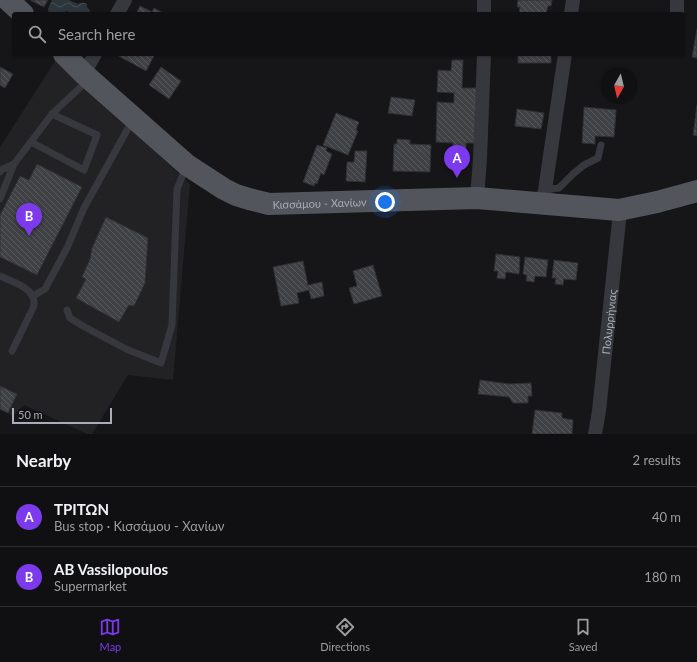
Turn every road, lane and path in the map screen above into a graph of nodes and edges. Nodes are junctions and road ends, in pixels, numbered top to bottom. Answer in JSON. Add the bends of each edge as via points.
{"nodes":[{"id":1,"x":125,"y":0,"type":"edge"},
{"id":2,"x":484,"y":0,"type":"edge"},
{"id":3,"x":573,"y":0,"type":"edge"},
{"id":4,"x":677,"y":0,"type":"edge"},
{"id":5,"x":118,"y":12,"type":"edge"},
{"id":6,"x":484,"y":12,"type":"edge"},
{"id":7,"x":571,"y":12,"type":"edge"},
{"id":8,"x":677,"y":12,"type":"edge"},
{"id":9,"x":66,"y":56,"type":"edge"},
{"id":10,"x":94,"y":56,"type":"edge"},
{"id":11,"x":484,"y":56,"type":"edge"},
{"id":12,"x":565,"y":56,"type":"edge"},
{"id":13,"x":87,"y":76,"type":"junction"},
{"id":14,"x":52,"y":114,"type":"junction"},
{"id":15,"x":134,"y":118,"type":"junction"},
{"id":16,"x":31,"y":142,"type":"junction"},
{"id":17,"x":601,"y":145,"type":"dead end"},
{"id":18,"x":14,"y":164,"type":"junction"},
{"id":19,"x":187,"y":165,"type":"junction"},
{"id":20,"x":0,"y":172,"type":"edge"},
{"id":21,"x":697,"y":191,"type":"edge"},
{"id":22,"x":543,"y":197,"type":"junction"},
{"id":23,"x":477,"y":198,"type":"junction"},
{"id":24,"x":0,"y":199,"type":"edge"},
{"id":25,"x":619,"y":210,"type":"junction"},
{"id":26,"x":0,"y":276,"type":"edge"},
{"id":27,"x":33,"y":296,"type":"junction"},
{"id":28,"x":67,"y":310,"type":"dead end"},
{"id":29,"x":12,"y":351,"type":"dead end"},
{"id":30,"x":595,"y":434,"type":"edge"}],
"edges":[{"from":1,"to":5,"type":"street"},
{"from":2,"to":6,"type":"street"},
{"from":3,"to":7,"type":"street"},
{"from":4,"to":8,"type":"street"},
{"from":9,"to":13,"type":"main road","name":"Κισσάμου - Χανίων"},
{"from":10,"to":13,"type":"street"},
{"from":11,"to":23,"type":"street"},
{"from":12,"to":22,"type":"street"},
{"from":13,"to":14,"type":"lane"},
{"from":13,"to":15,"type":"main road","name":"Κισσάμου - Χανίων"},
{"from":14,"to":16,"type":"lane"},
{"from":14,"to":16,"type":"lane","via":[[97,136],[84,170]]},
{"from":15,"to":19,"type":"main road","name":"Κισσάμου - Χανίων"},
{"from":15,"to":27,"type":"lane","via":[[84,208],[67,248],[45,289]]},
{"from":16,"to":18,"type":"lane"},
{"from":17,"to":22,"type":"lane","via":[[598,158],[584,165],[559,188]]},
{"from":18,"to":20,"type":"lane"},
{"from":18,"to":24,"type":"lane"},
{"from":19,"to":23,"type":"main road","name":"Κισσάμου - Χανίων","via":[[236,195],[268,204]]},
{"from":19,"to":28,"type":"lane","via":[[177,189],[172,325],[162,363],[126,349],[83,326],[70,318]]},
{"from":21,"to":25,"type":"main road","name":"Κισσάμου - Χανίων"},
{"from":22,"to":23,"type":"main road","name":"Κισσάμου - Χανίων"},
{"from":22,"to":25,"type":"main road","name":"Κισσάμου - Χανίων"},
{"from":25,"to":30,"type":"street","name":"Πολυρρήνιας"},
{"from":26,"to":27,"type":"lane","via":[[24,287]]},
{"from":27,"to":29,"type":"lane","via":[[33,308]]}]}
